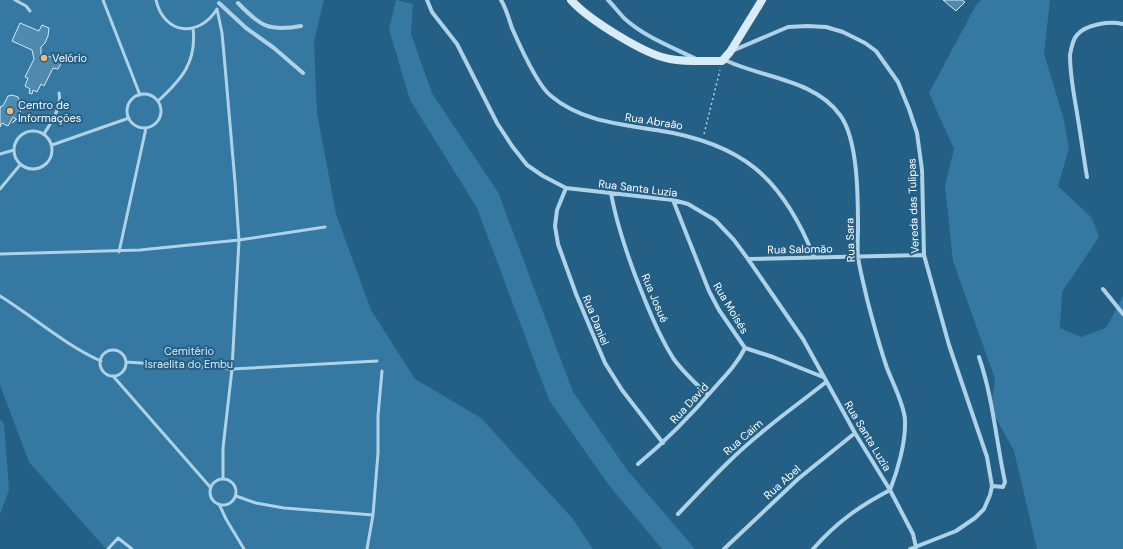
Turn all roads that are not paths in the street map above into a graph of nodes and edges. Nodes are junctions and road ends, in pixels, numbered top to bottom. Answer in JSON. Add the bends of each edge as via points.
{"nodes":[{"id":1,"x":15,"y":0,"type":"edge"},
{"id":2,"x":103,"y":0,"type":"edge"},
{"id":3,"x":156,"y":0,"type":"edge"},
{"id":4,"x":427,"y":0,"type":"edge"},
{"id":5,"x":501,"y":0,"type":"edge"},
{"id":6,"x":571,"y":0,"type":"edge"},
{"id":7,"x":608,"y":0,"type":"edge"},
{"id":8,"x":762,"y":0,"type":"edge"},
{"id":9,"x":219,"y":2,"type":"edge"},
{"id":10,"x":238,"y":3,"type":"dead end"},
{"id":11,"x":217,"y":9,"type":"junction"},
{"id":12,"x":30,"y":11,"type":"dead end"},
{"id":13,"x":1123,"y":24,"type":"edge"},
{"id":14,"x":301,"y":26,"type":"dead end"},
{"id":15,"x":193,"y":28,"type":"junction"},
{"id":16,"x":730,"y":52,"type":"junction"},
{"id":17,"x":700,"y":61,"type":"junction"},
{"id":18,"x":722,"y":61,"type":"junction"},
{"id":19,"x":303,"y":73,"type":"dead end"},
{"id":20,"x":59,"y":93,"type":"dead end"},
{"id":21,"x":140,"y":95,"type":"junction"},
{"id":22,"x":158,"y":101,"type":"junction"},
{"id":23,"x":129,"y":118,"type":"junction"},
{"id":24,"x":146,"y":128,"type":"junction"},
{"id":25,"x":44,"y":134,"type":"junction"},
{"id":26,"x":52,"y":145,"type":"junction"},
{"id":27,"x":14,"y":150,"type":"junction"},
{"id":28,"x":0,"y":154,"type":"edge"},
{"id":29,"x":20,"y":165,"type":"junction"},
{"id":30,"x":1087,"y":177,"type":"dead end"},
{"id":31,"x":566,"y":188,"type":"junction"},
{"id":32,"x":0,"y":189,"type":"edge"},
{"id":33,"x":611,"y":193,"type":"junction"},
{"id":34,"x":673,"y":200,"type":"junction"},
{"id":35,"x":325,"y":227,"type":"dead end"},
{"id":36,"x":239,"y":240,"type":"junction"},
{"id":37,"x":119,"y":252,"type":"junction"},
{"id":38,"x":0,"y":254,"type":"edge"},
{"id":39,"x":924,"y":255,"type":"junction"},
{"id":40,"x":858,"y":256,"type":"junction"},
{"id":41,"x":814,"y":257,"type":"junction"},
{"id":42,"x":748,"y":259,"type":"junction"},
{"id":43,"x":1103,"y":289,"type":"dead end"},
{"id":44,"x":0,"y":296,"type":"edge"},
{"id":45,"x":1123,"y":314,"type":"edge"},
{"id":46,"x":745,"y":348,"type":"junction"},
{"id":47,"x":979,"y":357,"type":"dead end"},
{"id":48,"x":101,"y":361,"type":"junction"},
{"id":49,"x":377,"y":361,"type":"dead end"},
{"id":50,"x":126,"y":362,"type":"junction"},
{"id":51,"x":232,"y":369,"type":"junction"},
{"id":52,"x":382,"y":371,"type":"dead end"},
{"id":53,"x":113,"y":376,"type":"junction"},
{"id":54,"x":823,"y":377,"type":"junction"},
{"id":55,"x":826,"y":382,"type":"junction"},
{"id":56,"x":708,"y":395,"type":"junction"},
{"id":57,"x":855,"y":433,"type":"junction"},
{"id":58,"x":663,"y":443,"type":"junction"},
{"id":59,"x":638,"y":464,"type":"dead end"},
{"id":60,"x":223,"y":478,"type":"junction"},
{"id":61,"x":992,"y":486,"type":"junction"},
{"id":62,"x":210,"y":488,"type":"junction"},
{"id":63,"x":890,"y":490,"type":"junction"},
{"id":64,"x":236,"y":496,"type":"junction"},
{"id":65,"x":219,"y":504,"type":"junction"},
{"id":66,"x":373,"y":514,"type":"junction"},
{"id":67,"x":678,"y":514,"type":"dead end"},
{"id":68,"x":915,"y":548,"type":"edge"},
{"id":69,"x":108,"y":549,"type":"edge"},
{"id":70,"x":132,"y":549,"type":"edge"},
{"id":71,"x":244,"y":549,"type":"edge"},
{"id":72,"x":367,"y":549,"type":"edge"},
{"id":73,"x":724,"y":549,"type":"edge"},
{"id":74,"x":813,"y":549,"type":"edge"},
{"id":75,"x":910,"y":549,"type":"edge"}],
"edges":[{"from":1,"to":12,"type":"lane"},
{"from":2,"to":21,"type":"lane"},
{"from":3,"to":15,"type":"lane","via":[[158,9],[172,25]]},
{"from":4,"to":31,"type":"street","name":"Rua Santa Luzia","via":[[432,12],[458,44],[497,123],[512,146],[527,165]]},
{"from":5,"to":41,"type":"street","name":"Rua Abraão","via":[[513,30],[541,84],[550,95],[564,106],[593,119],[703,140],[736,155],[765,176],[787,204],[799,222]]},
{"from":6,"to":17,"type":"main road","via":[[600,24],[645,51],[669,59]]},
{"from":7,"to":17,"type":"street","via":[[625,19],[641,30]]},
{"from":8,"to":16,"type":"main road"},
{"from":9,"to":11,"type":"lane"},
{"from":9,"to":19,"type":"street","via":[[246,28]]},
{"from":10,"to":14,"type":"street","via":[[263,25],[285,29]]},
{"from":11,"to":15,"type":"lane","via":[[203,25]]},
{"from":11,"to":36,"type":"lane","via":[[224,53]]},
{"from":13,"to":30,"type":"street","via":[[1103,23],[1084,30],[1076,35],[1070,54]]},
{"from":15,"to":22,"type":"lane","via":[[193,52],[188,68]]},
{"from":16,"to":18,"type":"main road"},
{"from":16,"to":39,"type":"street","name":"Vereda das Tulipas","via":[[788,27],[807,26],[826,27],[844,32],[876,51],[898,82],[917,133],[922,170]]},
{"from":17,"to":18,"type":"main road"},
{"from":18,"to":40,"type":"street","name":"Rua Sara","via":[[802,86],[830,104],[840,115],[847,127],[852,146],[858,203]]},
{"from":20,"to":25,"type":"lane","via":[[58,108]]},
{"from":21,"to":22,"type":"lane","via":[[146,94]]},
{"from":21,"to":23,"type":"lane","via":[[134,97],[128,107]]},
{"from":22,"to":24,"type":"lane","via":[[161,116],[155,124]]},
{"from":23,"to":24,"type":"lane","via":[[136,126]]},
{"from":23,"to":26,"type":"lane"},
{"from":24,"to":37,"type":"lane"},
{"from":25,"to":26,"type":"lane"},
{"from":25,"to":27,"type":"lane","via":[[26,132],[17,139]]},
{"from":26,"to":29,"type":"lane","via":[[51,157],[44,166],[32,169]]},
{"from":27,"to":28,"type":"lane"},
{"from":27,"to":29,"type":"lane"},
{"from":29,"to":32,"type":"lane"},
{"from":31,"to":33,"type":"street","name":"Rua Santa Luzia"},
{"from":31,"to":58,"type":"street","name":"Rua Daniel","via":[[557,210],[555,226],[566,268],[605,363],[622,390]]},
{"from":33,"to":34,"type":"street","name":"Rua Santa Luzia"},
{"from":33,"to":56,"type":"street","name":"Rua Josué","via":[[622,240],[645,302],[662,338],[674,359]]},
{"from":34,"to":42,"type":"street","name":"Rua Santa Luzia","via":[[688,204],[715,220]]},
{"from":34,"to":46,"type":"street","name":"Rua Moisés","via":[[709,291]]},
{"from":35,"to":36,"type":"lane"},
{"from":36,"to":37,"type":"lane"},
{"from":36,"to":51,"type":"lane"},
{"from":37,"to":38,"type":"lane"},
{"from":39,"to":40,"type":"street","name":"Rua Salomão"},
{"from":39,"to":61,"type":"street","name":"Vereda das Tulipas","via":[[949,345],[987,457]]},
{"from":40,"to":41,"type":"street","name":"Rua Salomão"},
{"from":40,"to":63,"type":"street","name":"Rua Sara","via":[[876,334],[905,418],[898,466]]},
{"from":41,"to":42,"type":"street","name":"Rua Salomão"},
{"from":42,"to":54,"type":"street","name":"Rua Santa Luzia","via":[[803,339]]},
{"from":43,"to":45,"type":"street"},
{"from":44,"to":48,"type":"lane","via":[[82,352]]},
{"from":46,"to":54,"type":"street","name":"Rua Moisés"},
{"from":46,"to":56,"type":"street","name":"Rua David","via":[[740,358]]},
{"from":47,"to":61,"type":"street","via":[[992,401],[1005,482],[1003,487]]},
{"from":48,"to":50,"type":"lane","via":[[104,354],[111,350],[120,352]]},
{"from":48,"to":53,"type":"lane","via":[[105,373]]},
{"from":49,"to":51,"type":"lane"},
{"from":50,"to":51,"type":"lane"},
{"from":50,"to":53,"type":"lane","via":[[124,370]]},
{"from":51,"to":60,"type":"lane","via":[[223,448]]},
{"from":52,"to":66,"type":"lane"},
{"from":53,"to":62,"type":"lane"},
{"from":54,"to":55,"type":"street","name":"Rua Santa Luzia"},
{"from":55,"to":57,"type":"street","name":"Rua Santa Luzia"},
{"from":55,"to":67,"type":"street","name":"Rua Caim","via":[[743,448]]},
{"from":56,"to":58,"type":"street","name":"Rua David"},
{"from":57,"to":63,"type":"street","name":"Rua Santa Luzia"},
{"from":57,"to":73,"type":"street","name":"Rua Abel","via":[[798,478]]},
{"from":58,"to":59,"type":"street","name":"Rua David"},
{"from":60,"to":62,"type":"lane","via":[[215,481]]},
{"from":60,"to":64,"type":"lane","via":[[234,484]]},
{"from":61,"to":68,"type":"street","name":"Vereda das Tulipas","via":[[984,508],[975,518],[956,531]]},
{"from":62,"to":65,"type":"lane","via":[[213,500]]},
{"from":63,"to":68,"type":"street","via":[[913,534]]},
{"from":63,"to":74,"type":"street","via":[[843,519]]},
{"from":64,"to":65,"type":"lane","via":[[227,504]]},
{"from":64,"to":66,"type":"lane","via":[[284,508]]},
{"from":65,"to":71,"type":"lane"},
{"from":66,"to":72,"type":"lane"},
{"from":68,"to":75,"type":"street","name":"Vereda das Tulipas"},
{"from":69,"to":70,"type":"lane","via":[[118,538]]}]}
